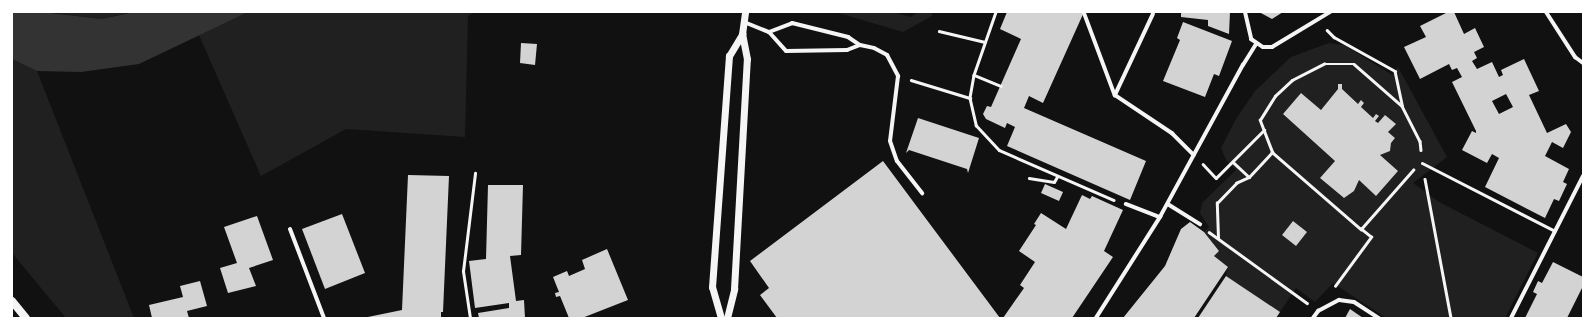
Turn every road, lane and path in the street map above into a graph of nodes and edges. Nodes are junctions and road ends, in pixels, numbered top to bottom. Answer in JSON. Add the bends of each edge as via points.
{"nodes":[{"id":1,"x":745,"y":12,"type":"edge"},
{"id":2,"x":996,"y":12,"type":"edge"},
{"id":3,"x":1084,"y":12,"type":"edge"},
{"id":4,"x":1245,"y":12,"type":"edge"},
{"id":5,"x":1330,"y":12,"type":"edge"},
{"id":6,"x":1546,"y":12,"type":"edge"},
{"id":7,"x":1153,"y":14,"type":"dead end"},
{"id":8,"x":744,"y":22,"type":"junction"},
{"id":9,"x":939,"y":31,"type":"dead end"},
{"id":10,"x":769,"y":32,"type":"junction"},
{"id":11,"x":742,"y":34,"type":"junction"},
{"id":12,"x":1334,"y":37,"type":"dead end"},
{"id":13,"x":986,"y":42,"type":"junction"},
{"id":14,"x":1256,"y":44,"type":"junction"},
{"id":15,"x":860,"y":46,"type":"junction"},
{"id":16,"x":1583,"y":63,"type":"edge"},
{"id":17,"x":1243,"y":65,"type":"joint"},
{"id":18,"x":974,"y":75,"type":"junction"},
{"id":19,"x":898,"y":76,"type":"junction"},
{"id":20,"x":1000,"y":86,"type":"dead end"},
{"id":21,"x":1115,"y":94,"type":"junction"},
{"id":22,"x":970,"y":98,"type":"junction"},
{"id":23,"x":1402,"y":106,"type":"junction"},
{"id":24,"x":1264,"y":130,"type":"junction"},
{"id":25,"x":1272,"y":152,"type":"junction"},
{"id":26,"x":1194,"y":155,"type":"junction"},
{"id":27,"x":1233,"y":162,"type":"junction"},
{"id":28,"x":1422,"y":163,"type":"junction"},
{"id":29,"x":475,"y":173,"type":"dead end"},
{"id":30,"x":1583,"y":176,"type":"edge"},
{"id":31,"x":1057,"y":177,"type":"junction"},
{"id":32,"x":1249,"y":177,"type":"junction"},
{"id":33,"x":1029,"y":178,"type":"dead end"},
{"id":34,"x":922,"y":193,"type":"dead end"},
{"id":35,"x":1126,"y":204,"type":"joint"},
{"id":36,"x":1168,"y":204,"type":"junction"},
{"id":37,"x":1160,"y":218,"type":"junction"},
{"id":38,"x":1200,"y":224,"type":"dead end"},
{"id":39,"x":290,"y":228,"type":"dead end"},
{"id":40,"x":1206,"y":229,"type":"dead end"},
{"id":41,"x":1361,"y":229,"type":"junction"},
{"id":42,"x":1555,"y":232,"type":"junction"},
{"id":43,"x":1218,"y":238,"type":"junction"},
{"id":44,"x":12,"y":301,"type":"edge"},
{"id":45,"x":1318,"y":311,"type":"junction"},
{"id":46,"x":26,"y":318,"type":"edge"},
{"id":47,"x":324,"y":318,"type":"edge"},
{"id":48,"x":470,"y":318,"type":"edge"},
{"id":49,"x":721,"y":318,"type":"edge"},
{"id":50,"x":727,"y":318,"type":"edge"},
{"id":51,"x":1096,"y":318,"type":"edge"},
{"id":52,"x":1313,"y":318,"type":"edge"},
{"id":53,"x":1379,"y":318,"type":"edge"},
{"id":54,"x":1452,"y":318,"type":"edge"},
{"id":55,"x":1511,"y":318,"type":"edge"}],
"edges":[{"from":1,"to":8,"type":"street"},
{"from":2,"to":13,"type":"path"},
{"from":3,"to":21,"type":"street"},
{"from":4,"to":14,"type":"street","via":[[1248,32]]},
{"from":5,"to":14,"type":"street","via":[[1272,47]]},
{"from":6,"to":16,"type":"street","via":[[1575,57]]},
{"from":7,"to":21,"type":"street"},
{"from":8,"to":10,"type":"street"},
{"from":8,"to":11,"type":"street"},
{"from":9,"to":13,"type":"path"},
{"from":10,"to":15,"type":"street","via":[[792,23],[848,37]]},
{"from":10,"to":15,"type":"street","via":[[786,51],[847,50]]},
{"from":11,"to":49,"type":"street","via":[[729,56],[728,64],[712,287]]},
{"from":11,"to":50,"type":"street","via":[[747,59],[734,289]]},
{"from":12,"to":23,"type":"path","via":[[1395,71]]},
{"from":13,"to":18,"type":"path"},
{"from":14,"to":17,"type":"street"},
{"from":15,"to":19,"type":"street","via":[[874,48],[887,55]]},
{"from":17,"to":26,"type":"street"},
{"from":18,"to":20,"type":"path"},
{"from":18,"to":22,"type":"path"},
{"from":19,"to":22,"type":"path"},
{"from":19,"to":34,"type":"street","via":[[890,141],[897,160]]},
{"from":21,"to":26,"type":"street","via":[[1172,133]]},
{"from":22,"to":31,"type":"path","via":[[976,125],[999,150]]},
{"from":23,"to":24,"type":"path","via":[[1354,64],[1324,64],[1292,80],[1276,96],[1260,120]]},
{"from":23,"to":28,"type":"path","via":[[1420,141]]},
{"from":24,"to":25,"type":"path"},
{"from":24,"to":27,"type":"path"},
{"from":25,"to":32,"type":"path"},
{"from":25,"to":41,"type":"path"},
{"from":26,"to":27,"type":"path","via":[[1216,178]]},
{"from":26,"to":36,"type":"street"},
{"from":27,"to":32,"type":"path"},
{"from":28,"to":41,"type":"path"},
{"from":28,"to":42,"type":"lane"},
{"from":28,"to":54,"type":"path"},
{"from":29,"to":48,"type":"lane","via":[[463,271]]},
{"from":30,"to":42,"type":"street"},
{"from":31,"to":33,"type":"path","via":[[1054,182]]},
{"from":31,"to":35,"type":"path"},
{"from":32,"to":43,"type":"path","via":[[1236,183],[1217,203]]},
{"from":35,"to":37,"type":"street"},
{"from":36,"to":37,"type":"street"},
{"from":36,"to":38,"type":"street"},
{"from":37,"to":51,"type":"street"},
{"from":39,"to":47,"type":"street"},
{"from":40,"to":43,"type":"path"},
{"from":41,"to":45,"type":"path","via":[[1371,237]]},
{"from":42,"to":55,"type":"street"},
{"from":43,"to":45,"type":"path"},
{"from":44,"to":46,"type":"main road"},
{"from":45,"to":52,"type":"street"},
{"from":45,"to":53,"type":"street","via":[[1339,300],[1354,302]]}]}
